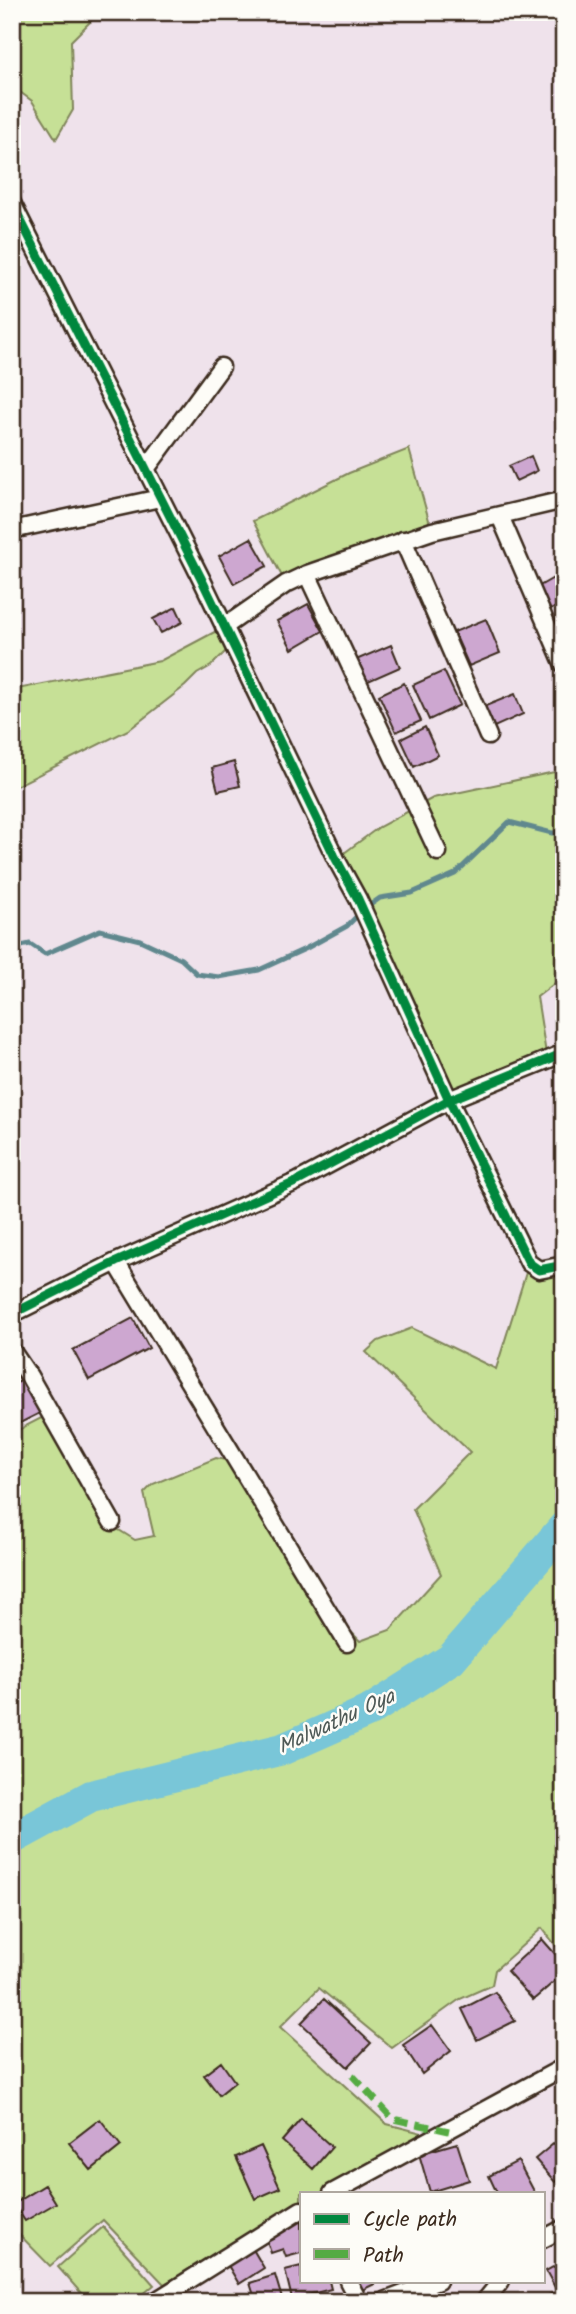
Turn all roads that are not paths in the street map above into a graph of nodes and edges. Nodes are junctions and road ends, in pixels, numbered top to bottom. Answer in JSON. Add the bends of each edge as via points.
{"nodes":[{"id":1,"x":12,"y":203,"type":"edge"},
{"id":2,"x":220,"y":367,"type":"dead end"},
{"id":3,"x":146,"y":469,"type":"junction"},
{"id":4,"x":160,"y":498,"type":"junction"},
{"id":5,"x":564,"y":500,"type":"edge"},
{"id":6,"x":500,"y":516,"type":"junction"},
{"id":7,"x":12,"y":530,"type":"edge"},
{"id":8,"x":403,"y":540,"type":"junction"},
{"id":9,"x":307,"y":574,"type":"junction"},
{"id":10,"x":223,"y":627,"type":"junction"},
{"id":11,"x":564,"y":665,"type":"edge"},
{"id":12,"x":488,"y":736,"type":"dead end"},
{"id":13,"x":438,"y":852,"type":"dead end"},
{"id":14,"x":564,"y":1053,"type":"edge"},
{"id":15,"x":449,"y":1100,"type":"junction"},
{"id":16,"x":116,"y":1262,"type":"junction"},
{"id":17,"x":564,"y":1265,"type":"edge"},
{"id":18,"x":12,"y":1314,"type":"edge"},
{"id":19,"x":12,"y":1351,"type":"edge"},
{"id":20,"x":112,"y":1522,"type":"dead end"},
{"id":21,"x":347,"y":1643,"type":"dead end"},
{"id":22,"x":564,"y":2067,"type":"edge"},
{"id":23,"x":334,"y":2192,"type":"edge"},
{"id":24,"x":300,"y":2211,"type":"edge"},
{"id":25,"x":564,"y":2228,"type":"edge"},
{"id":26,"x":544,"y":2238,"type":"edge"},
{"id":27,"x":349,"y":2282,"type":"edge"},
{"id":28,"x":435,"y":2282,"type":"edge"},
{"id":29,"x":500,"y":2282,"type":"edge"},
{"id":30,"x":155,"y":2302,"type":"edge"},
{"id":31,"x":359,"y":2302,"type":"edge"},
{"id":32,"x":382,"y":2302,"type":"edge"},
{"id":33,"x":484,"y":2302,"type":"edge"}],
"edges":[{"from":1,"to":3,"type":"street"},
{"from":2,"to":3,"type":"street"},
{"from":3,"to":4,"type":"street"},
{"from":4,"to":7,"type":"street"},
{"from":4,"to":10,"type":"street"},
{"from":5,"to":6,"type":"street"},
{"from":6,"to":8,"type":"street"},
{"from":6,"to":11,"type":"street"},
{"from":8,"to":9,"type":"street"},
{"from":8,"to":12,"type":"street"},
{"from":9,"to":10,"type":"street"},
{"from":9,"to":13,"type":"street"},
{"from":10,"to":15,"type":"street","via":[[358,899]]},
{"from":14,"to":15,"type":"street"},
{"from":15,"to":16,"type":"street","via":[[298,1181]]},
{"from":15,"to":17,"type":"street","via":[[529,1263],[539,1270]]},
{"from":16,"to":18,"type":"street"},
{"from":16,"to":21,"type":"street"},
{"from":19,"to":20,"type":"street"},
{"from":22,"to":23,"type":"street"},
{"from":24,"to":30,"type":"street"},
{"from":25,"to":26,"type":"street"},
{"from":27,"to":31,"type":"street"},
{"from":28,"to":32,"type":"street"},
{"from":29,"to":33,"type":"street"}]}
